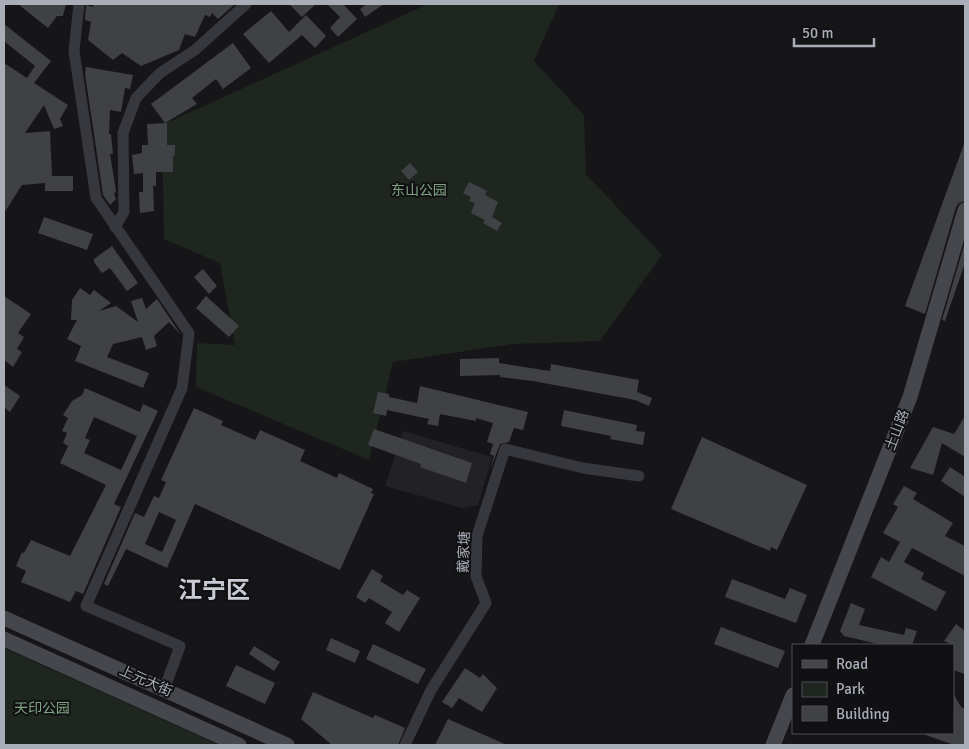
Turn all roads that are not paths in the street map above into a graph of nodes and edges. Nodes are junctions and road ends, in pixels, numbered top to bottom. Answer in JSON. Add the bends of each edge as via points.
{"nodes":[{"id":1,"x":79,"y":4,"type":"edge"},
{"id":2,"x":246,"y":4,"type":"edge"},
{"id":3,"x":965,"y":210,"type":"edge"},
{"id":4,"x":115,"y":227,"type":"junction"},
{"id":5,"x":640,"y":476,"type":"dead end"},
{"id":6,"x":4,"y":618,"type":"edge"},
{"id":7,"x":4,"y":639,"type":"edge"},
{"id":8,"x":812,"y":644,"type":"edge"},
{"id":9,"x":164,"y":690,"type":"junction"},
{"id":10,"x":792,"y":698,"type":"edge"},
{"id":11,"x":239,"y":745,"type":"edge"},
{"id":12,"x":287,"y":745,"type":"edge"},
{"id":13,"x":405,"y":745,"type":"edge"},
{"id":14,"x":773,"y":745,"type":"edge"}],
"edges":[{"from":1,"to":4,"type":"street","via":[[74,51],[96,198]]},
{"from":2,"to":4,"type":"street","via":[[195,50],[160,73],[136,98],[123,133],[124,212]]},
{"from":3,"to":8,"type":"main road","name":"土山路","via":[[910,397]]},
{"from":4,"to":9,"type":"street","via":[[189,333],[182,388],[86,606],[180,646]]},
{"from":5,"to":13,"type":"street","name":"戴家塘","via":[[582,468],[505,449],[477,536],[476,576],[486,602],[431,690]]},
{"from":6,"to":9,"type":"main road","name":"上元大街"},
{"from":7,"to":11,"type":"main road","name":"上元大街"},
{"from":9,"to":12,"type":"main road","name":"上元大街"},
{"from":10,"to":14,"type":"main road"}]}
